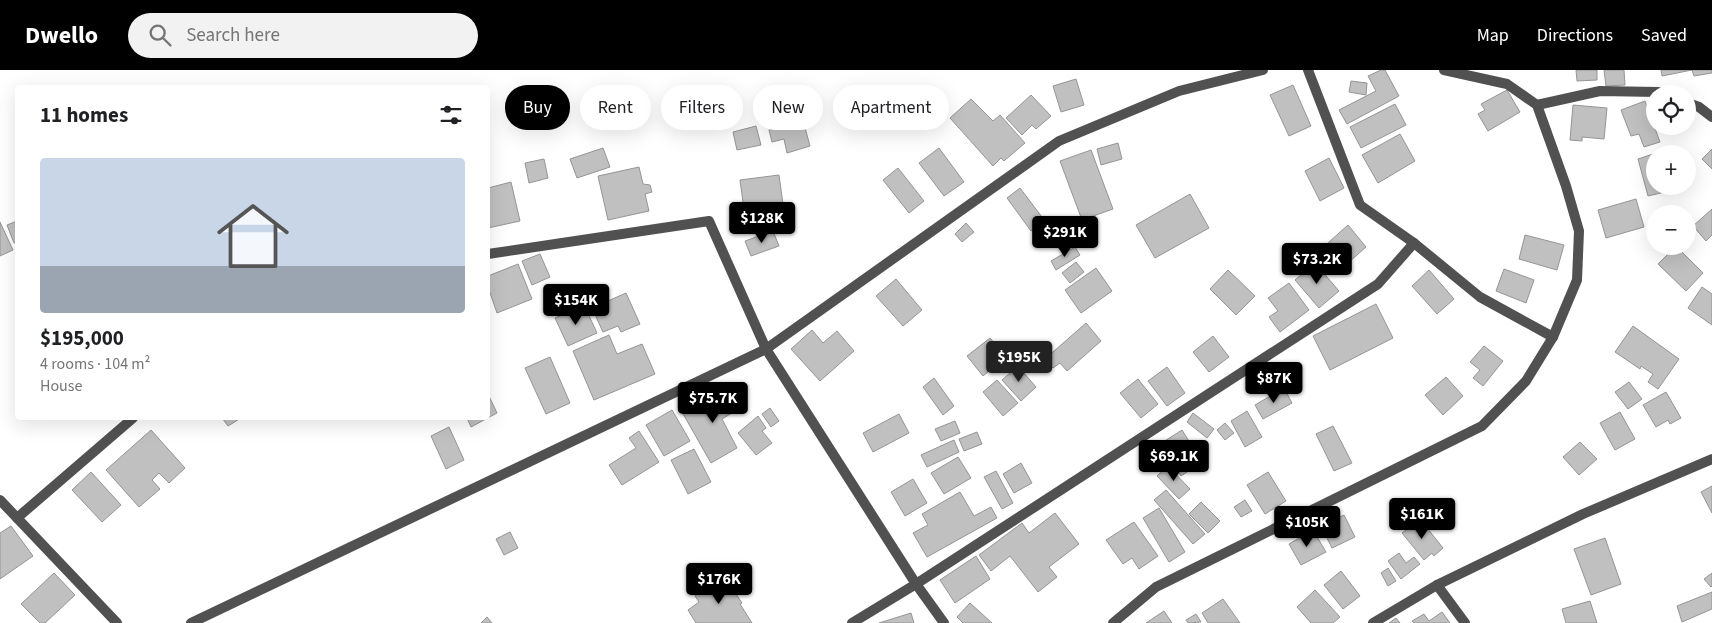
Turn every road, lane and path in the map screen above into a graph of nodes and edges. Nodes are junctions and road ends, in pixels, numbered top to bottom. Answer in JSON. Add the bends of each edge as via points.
{"nodes":[{"id":1,"x":1263,"y":70,"type":"edge"},
{"id":2,"x":1308,"y":70,"type":"edge"},
{"id":3,"x":1444,"y":70,"type":"edge"},
{"id":4,"x":1646,"y":92,"type":"edge"},
{"id":5,"x":1537,"y":105,"type":"junction"},
{"id":6,"x":1696,"y":106,"type":"edge"},
{"id":7,"x":1712,"y":117,"type":"edge"},
{"id":8,"x":1414,"y":243,"type":"junction"},
{"id":9,"x":490,"y":254,"type":"edge"},
{"id":10,"x":1553,"y":337,"type":"junction"},
{"id":11,"x":766,"y":350,"type":"junction"},
{"id":12,"x":131,"y":420,"type":"edge"},
{"id":13,"x":1712,"y":459,"type":"edge"},
{"id":14,"x":0,"y":500,"type":"edge"},
{"id":15,"x":17,"y":518,"type":"junction"},
{"id":16,"x":916,"y":584,"type":"junction"},
{"id":17,"x":1437,"y":585,"type":"junction"},
{"id":18,"x":117,"y":623,"type":"edge"},
{"id":19,"x":191,"y":623,"type":"edge"},
{"id":20,"x":852,"y":623,"type":"edge"},
{"id":21,"x":944,"y":623,"type":"edge"},
{"id":22,"x":1112,"y":623,"type":"edge"},
{"id":23,"x":1373,"y":623,"type":"edge"},
{"id":24,"x":1465,"y":623,"type":"edge"}],
"edges":[{"from":1,"to":11,"type":"street","via":[[1179,91],[1059,141]]},
{"from":2,"to":8,"type":"street","via":[[1360,205]]},
{"from":3,"to":5,"type":"street","via":[[1507,84]]},
{"from":4,"to":5,"type":"street","via":[[1600,91]]},
{"from":5,"to":10,"type":"street","via":[[1579,230],[1577,280]]},
{"from":6,"to":7,"type":"street"},
{"from":8,"to":10,"type":"street","via":[[1480,297]]},
{"from":8,"to":16,"type":"street","via":[[1378,284]]},
{"from":9,"to":11,"type":"street","via":[[709,221]]},
{"from":10,"to":22,"type":"street","via":[[1526,381],[1482,426],[1156,587]]},
{"from":11,"to":16,"type":"street"},
{"from":11,"to":19,"type":"street"},
{"from":12,"to":15,"type":"street"},
{"from":13,"to":17,"type":"street","via":[[1583,514]]},
{"from":14,"to":15,"type":"street"},
{"from":15,"to":18,"type":"street"},
{"from":16,"to":20,"type":"street"},
{"from":16,"to":21,"type":"street"},
{"from":17,"to":23,"type":"street"},
{"from":17,"to":24,"type":"street"}]}
